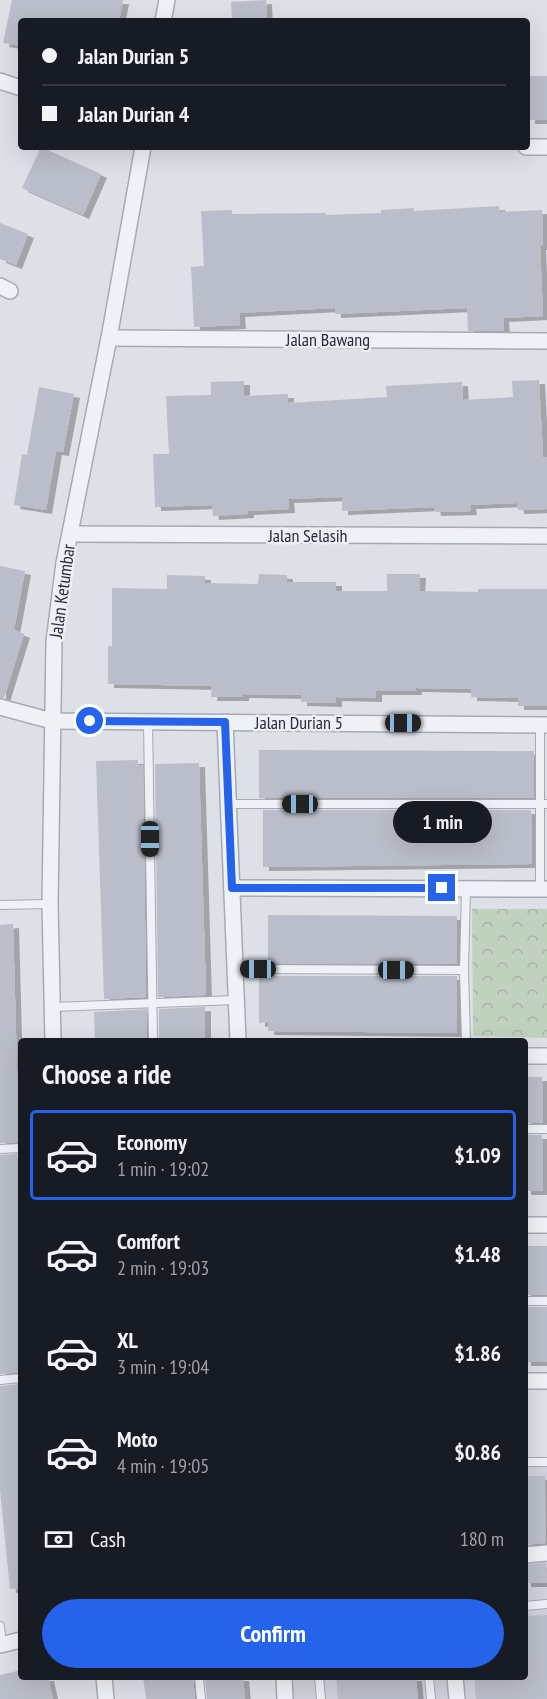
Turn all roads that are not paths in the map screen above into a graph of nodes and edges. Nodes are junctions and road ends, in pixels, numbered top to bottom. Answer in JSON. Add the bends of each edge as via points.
{"nodes":[{"id":1,"x":166,"y":0,"type":"edge"},
{"id":2,"x":163,"y":18,"type":"edge"},
{"id":3,"x":0,"y":81,"type":"edge"},
{"id":4,"x":18,"y":87,"type":"edge"},
{"id":5,"x":530,"y":147,"type":"edge"},
{"id":6,"x":547,"y":147,"type":"edge"},
{"id":7,"x":142,"y":150,"type":"edge"},
{"id":8,"x":109,"y":338,"type":"junction"},
{"id":9,"x":547,"y":341,"type":"edge"},
{"id":10,"x":70,"y":534,"type":"junction"},
{"id":11,"x":547,"y":536,"type":"edge"},
{"id":12,"x":0,"y":707,"type":"edge"},
{"id":13,"x":52,"y":721,"type":"junction"},
{"id":14,"x":148,"y":722,"type":"junction"},
{"id":15,"x":225,"y":722,"type":"junction"},
{"id":16,"x":543,"y":725,"type":"edge"},
{"id":17,"x":228,"y":804,"type":"junction"},
{"id":18,"x":544,"y":804,"type":"edge"},
{"id":19,"x":232,"y":888,"type":"junction"},
{"id":20,"x":466,"y":888,"type":"junction"},
{"id":21,"x":543,"y":889,"type":"edge"},
{"id":22,"x":50,"y":904,"type":"junction"},
{"id":23,"x":0,"y":905,"type":"edge"},
{"id":24,"x":235,"y":969,"type":"junction"},
{"id":25,"x":464,"y":970,"type":"junction"},
{"id":26,"x":236,"y":1000,"type":"junction"},
{"id":27,"x":152,"y":1004,"type":"junction"},
{"id":28,"x":53,"y":1008,"type":"junction"},
{"id":29,"x":53,"y":1038,"type":"edge"},
{"id":30,"x":153,"y":1038,"type":"edge"},
{"id":31,"x":238,"y":1038,"type":"edge"},
{"id":32,"x":466,"y":1038,"type":"edge"},
{"id":33,"x":528,"y":1056,"type":"edge"},
{"id":34,"x":547,"y":1056,"type":"edge"},
{"id":35,"x":528,"y":1129,"type":"edge"},
{"id":36,"x":547,"y":1129,"type":"edge"},
{"id":37,"x":18,"y":1148,"type":"edge"},
{"id":38,"x":0,"y":1149,"type":"edge"},
{"id":39,"x":528,"y":1225,"type":"edge"},
{"id":40,"x":547,"y":1225,"type":"edge"},
{"id":41,"x":528,"y":1301,"type":"edge"},
{"id":42,"x":547,"y":1301,"type":"edge"},
{"id":43,"x":18,"y":1378,"type":"edge"},
{"id":44,"x":0,"y":1380,"type":"edge"},
{"id":45,"x":528,"y":1381,"type":"edge"},
{"id":46,"x":547,"y":1381,"type":"edge"},
{"id":47,"x":528,"y":1462,"type":"edge"},
{"id":48,"x":547,"y":1462,"type":"edge"},
{"id":49,"x":547,"y":1553,"type":"edge"},
{"id":50,"x":528,"y":1555,"type":"edge"},
{"id":51,"x":547,"y":1604,"type":"edge"},
{"id":52,"x":528,"y":1606,"type":"edge"},
{"id":53,"x":0,"y":1626,"type":"edge"},
{"id":54,"x":18,"y":1641,"type":"edge"},
{"id":55,"x":1,"y":1645,"type":"edge"},
{"id":56,"x":104,"y":1680,"type":"edge"},
{"id":57,"x":199,"y":1680,"type":"edge"},
{"id":58,"x":284,"y":1680,"type":"edge"},
{"id":59,"x":319,"y":1680,"type":"edge"},
{"id":60,"x":429,"y":1680,"type":"edge"},
{"id":61,"x":455,"y":1680,"type":"edge"},
{"id":62,"x":106,"y":1699,"type":"edge"},
{"id":63,"x":201,"y":1699,"type":"edge"},
{"id":64,"x":285,"y":1699,"type":"edge"},
{"id":65,"x":321,"y":1699,"type":"edge"},
{"id":66,"x":431,"y":1699,"type":"edge"},
{"id":67,"x":457,"y":1699,"type":"edge"}],
"edges":[{"from":1,"to":2,"type":"street"},
{"from":3,"to":4,"type":"street"},
{"from":5,"to":6,"type":"street"},
{"from":7,"to":8,"type":"street","name":"Jalan Ketumbar"},
{"from":8,"to":9,"type":"street","name":"Jalan Bawang"},
{"from":8,"to":10,"type":"street","name":"Jalan Ketumbar"},
{"from":10,"to":11,"type":"street","name":"Jalan Selasih"},
{"from":10,"to":13,"type":"street","name":"Jalan Ketumbar","via":[[54,642]]},
{"from":12,"to":13,"type":"street","name":"Jalan Durian 5"},
{"from":13,"to":14,"type":"street","name":"Jalan Durian 5"},
{"from":13,"to":22,"type":"street","name":"Jalan Ketumbar"},
{"from":14,"to":15,"type":"street","name":"Jalan Durian 5"},
{"from":14,"to":27,"type":"lane"},
{"from":15,"to":16,"type":"street","name":"Jalan Durian 5"},
{"from":15,"to":17,"type":"street"},
{"from":16,"to":18,"type":"lane"},
{"from":17,"to":18,"type":"lane"},
{"from":17,"to":19,"type":"street"},
{"from":18,"to":21,"type":"lane"},
{"from":19,"to":20,"type":"street"},
{"from":19,"to":24,"type":"street"},
{"from":20,"to":21,"type":"street"},
{"from":20,"to":25,"type":"lane"},
{"from":22,"to":23,"type":"lane"},
{"from":22,"to":28,"type":"street","name":"Jalan Ketumbar"},
{"from":24,"to":25,"type":"lane"},
{"from":24,"to":26,"type":"street"},
{"from":25,"to":32,"type":"lane"},
{"from":26,"to":27,"type":"lane"},
{"from":26,"to":31,"type":"street"},
{"from":27,"to":28,"type":"lane"},
{"from":27,"to":30,"type":"lane"},
{"from":28,"to":29,"type":"street","name":"Jalan Ketumbar"},
{"from":33,"to":34,"type":"street"},
{"from":35,"to":36,"type":"lane"},
{"from":37,"to":38,"type":"lane"},
{"from":39,"to":40,"type":"street"},
{"from":41,"to":42,"type":"lane"},
{"from":43,"to":44,"type":"lane"},
{"from":45,"to":46,"type":"street"},
{"from":47,"to":48,"type":"lane"},
{"from":49,"to":50,"type":"street"},
{"from":51,"to":52,"type":"lane"},
{"from":53,"to":55,"type":"lane"},
{"from":54,"to":55,"type":"street"},
{"from":56,"to":62,"type":"street"},
{"from":57,"to":63,"type":"lane"},
{"from":58,"to":64,"type":"street"},
{"from":59,"to":65,"type":"lane"},
{"from":60,"to":66,"type":"lane"},
{"from":61,"to":67,"type":"street"}]}
